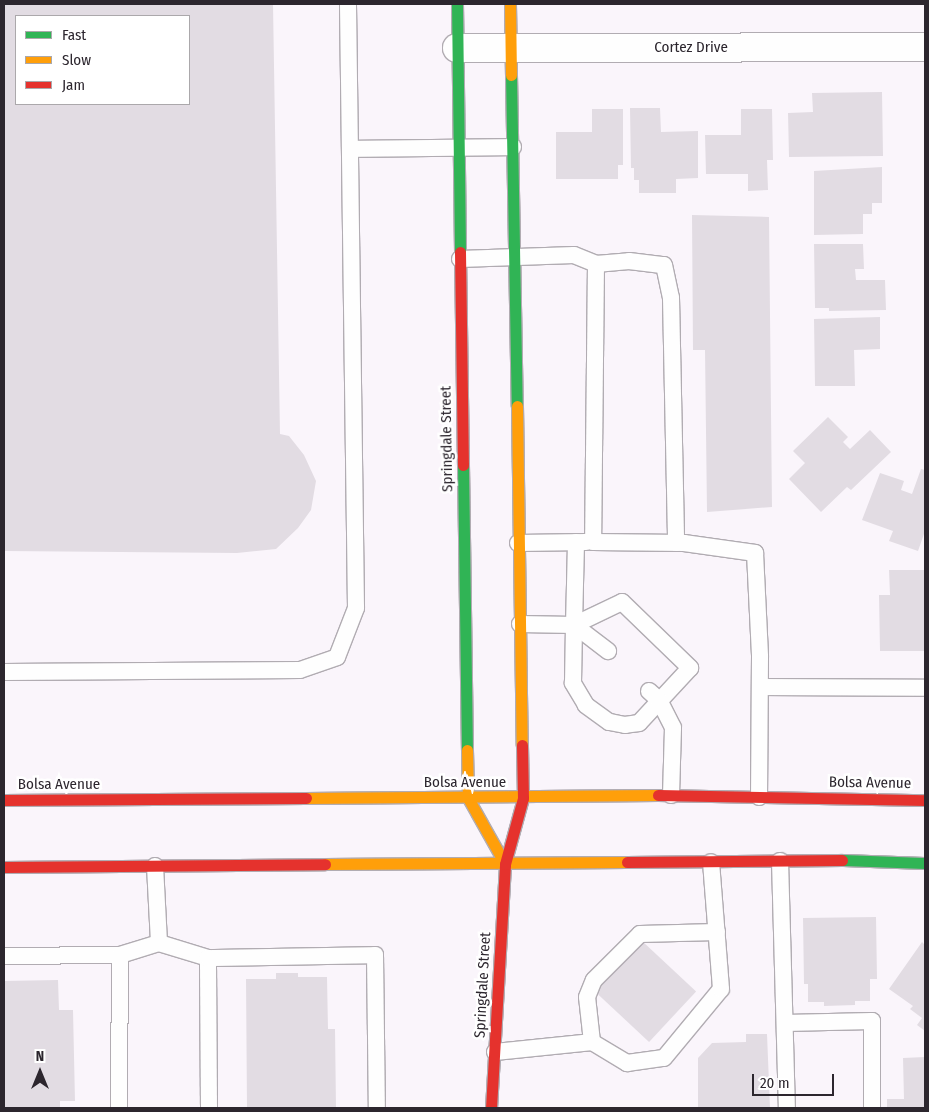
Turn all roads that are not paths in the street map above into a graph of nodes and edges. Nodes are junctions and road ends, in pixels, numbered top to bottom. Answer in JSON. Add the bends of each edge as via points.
{"nodes":[{"id":1,"x":348,"y":4,"type":"edge"},
{"id":2,"x":457,"y":4,"type":"edge"},
{"id":3,"x":510,"y":4,"type":"edge"},
{"id":4,"x":925,"y":46,"type":"edge"},
{"id":5,"x":457,"y":48,"type":"junction"},
{"id":6,"x":511,"y":48,"type":"junction"},
{"id":7,"x":513,"y":147,"type":"junction"},
{"id":8,"x":458,"y":148,"type":"junction"},
{"id":9,"x":350,"y":149,"type":"junction"},
{"id":10,"x":514,"y":257,"type":"junction"},
{"id":11,"x":460,"y":259,"type":"junction"},
{"id":12,"x":596,"y":264,"type":"junction"},
{"id":13,"x":576,"y":542,"type":"junction"},
{"id":14,"x":593,"y":542,"type":"junction"},
{"id":15,"x":518,"y":543,"type":"junction"},
{"id":16,"x":676,"y":543,"type":"junction"},
{"id":17,"x":520,"y":624,"type":"junction"},
{"id":18,"x":574,"y":625,"type":"junction"},
{"id":19,"x":608,"y":651,"type":"dead end"},
{"id":20,"x":4,"y":672,"type":"edge"},
{"id":21,"x":760,"y":687,"type":"junction"},
{"id":22,"x":925,"y":688,"type":"edge"},
{"id":23,"x":654,"y":695,"type":"junction"},
{"id":24,"x":671,"y":795,"type":"junction"},
{"id":25,"x":759,"y":797,"type":"junction"},
{"id":26,"x":468,"y":798,"type":"junction"},
{"id":27,"x":523,"y":798,"type":"junction"},
{"id":28,"x":4,"y":800,"type":"edge"},
{"id":29,"x":925,"y":800,"type":"edge"},
{"id":30,"x":780,"y":861,"type":"junction"},
{"id":31,"x":711,"y":862,"type":"junction"},
{"id":32,"x":925,"y":863,"type":"edge"},
{"id":33,"x":505,"y":864,"type":"junction"},
{"id":34,"x":155,"y":866,"type":"junction"},
{"id":35,"x":4,"y":867,"type":"edge"},
{"id":36,"x":717,"y":932,"type":"junction"},
{"id":37,"x":159,"y":943,"type":"junction"},
{"id":38,"x":120,"y":955,"type":"junction"},
{"id":39,"x":4,"y":956,"type":"edge"},
{"id":40,"x":208,"y":958,"type":"junction"},
{"id":41,"x":785,"y":1023,"type":"junction"},
{"id":42,"x":592,"y":1042,"type":"junction"},
{"id":43,"x":495,"y":1052,"type":"junction"},
{"id":44,"x":119,"y":1108,"type":"edge"},
{"id":45,"x":209,"y":1108,"type":"edge"},
{"id":46,"x":377,"y":1108,"type":"edge"},
{"id":47,"x":492,"y":1108,"type":"edge"},
{"id":48,"x":787,"y":1108,"type":"edge"},
{"id":49,"x":872,"y":1108,"type":"edge"}],
"edges":[{"from":1,"to":9,"type":"lane"},
{"from":2,"to":5,"type":"main road","name":"Springdale Street"},
{"from":3,"to":6,"type":"main road","name":"Springdale Street"},
{"from":4,"to":6,"type":"street","name":"Cortez Drive"},
{"from":5,"to":6,"type":"street","name":"Cortez Drive"},
{"from":5,"to":8,"type":"main road","name":"Springdale Street"},
{"from":6,"to":7,"type":"main road","name":"Springdale Street"},
{"from":7,"to":8,"type":"lane"},
{"from":7,"to":10,"type":"main road","name":"Springdale Street"},
{"from":8,"to":9,"type":"lane"},
{"from":8,"to":11,"type":"main road","name":"Springdale Street"},
{"from":9,"to":20,"type":"lane","via":[[356,608],[337,657],[300,670]]},
{"from":10,"to":11,"type":"lane"},
{"from":10,"to":12,"type":"lane","via":[[574,255]]},
{"from":10,"to":15,"type":"main road","name":"Springdale Street"},
{"from":11,"to":26,"type":"main road","name":"Springdale Street"},
{"from":12,"to":14,"type":"lane"},
{"from":12,"to":16,"type":"lane","via":[[629,261],[664,265],[670,298]]},
{"from":13,"to":14,"type":"lane"},
{"from":13,"to":15,"type":"lane"},
{"from":13,"to":18,"type":"lane"},
{"from":14,"to":16,"type":"lane"},
{"from":15,"to":17,"type":"main road","name":"Springdale Street"},
{"from":16,"to":21,"type":"lane","via":[[755,553]]},
{"from":17,"to":18,"type":"lane"},
{"from":17,"to":27,"type":"main road","name":"Springdale Street"},
{"from":18,"to":19,"type":"lane"},
{"from":18,"to":23,"type":"lane","via":[[573,683],[586,705],[609,722],[639,723]]},
{"from":18,"to":23,"type":"lane","via":[[622,602],[690,668]]},
{"from":21,"to":22,"type":"lane"},
{"from":21,"to":25,"type":"lane"},
{"from":23,"to":24,"type":"lane","via":[[673,728]]},
{"from":24,"to":25,"type":"main road","name":"Bolsa Avenue"},
{"from":24,"to":27,"type":"main road","name":"Bolsa Avenue"},
{"from":25,"to":29,"type":"main road","name":"Bolsa Avenue"},
{"from":26,"to":27,"type":"main road","name":"Bolsa Avenue"},
{"from":26,"to":28,"type":"main road","name":"Bolsa Avenue"},
{"from":26,"to":33,"type":"main road","name":"Springdale Street"},
{"from":27,"to":33,"type":"main road","name":"Springdale Street"},
{"from":30,"to":31,"type":"main road"},
{"from":30,"to":32,"type":"main road"},
{"from":30,"to":41,"type":"lane"},
{"from":31,"to":33,"type":"main road"},
{"from":31,"to":36,"type":"lane"},
{"from":33,"to":34,"type":"main road"},
{"from":33,"to":43,"type":"main road","name":"Springdale Street"},
{"from":34,"to":35,"type":"main road"},
{"from":34,"to":37,"type":"lane"},
{"from":36,"to":42,"type":"lane","via":[[640,934],[594,980],[587,997]]},
{"from":36,"to":42,"type":"lane","via":[[721,989],[664,1058],[627,1063]]},
{"from":37,"to":38,"type":"lane"},
{"from":37,"to":40,"type":"lane"},
{"from":38,"to":39,"type":"lane"},
{"from":38,"to":44,"type":"lane"},
{"from":40,"to":45,"type":"lane"},
{"from":40,"to":46,"type":"lane","via":[[375,955]]},
{"from":41,"to":48,"type":"lane"},
{"from":41,"to":49,"type":"lane","via":[[872,1020]]},
{"from":42,"to":43,"type":"lane"},
{"from":43,"to":47,"type":"main road","name":"Springdale Street"}]}
